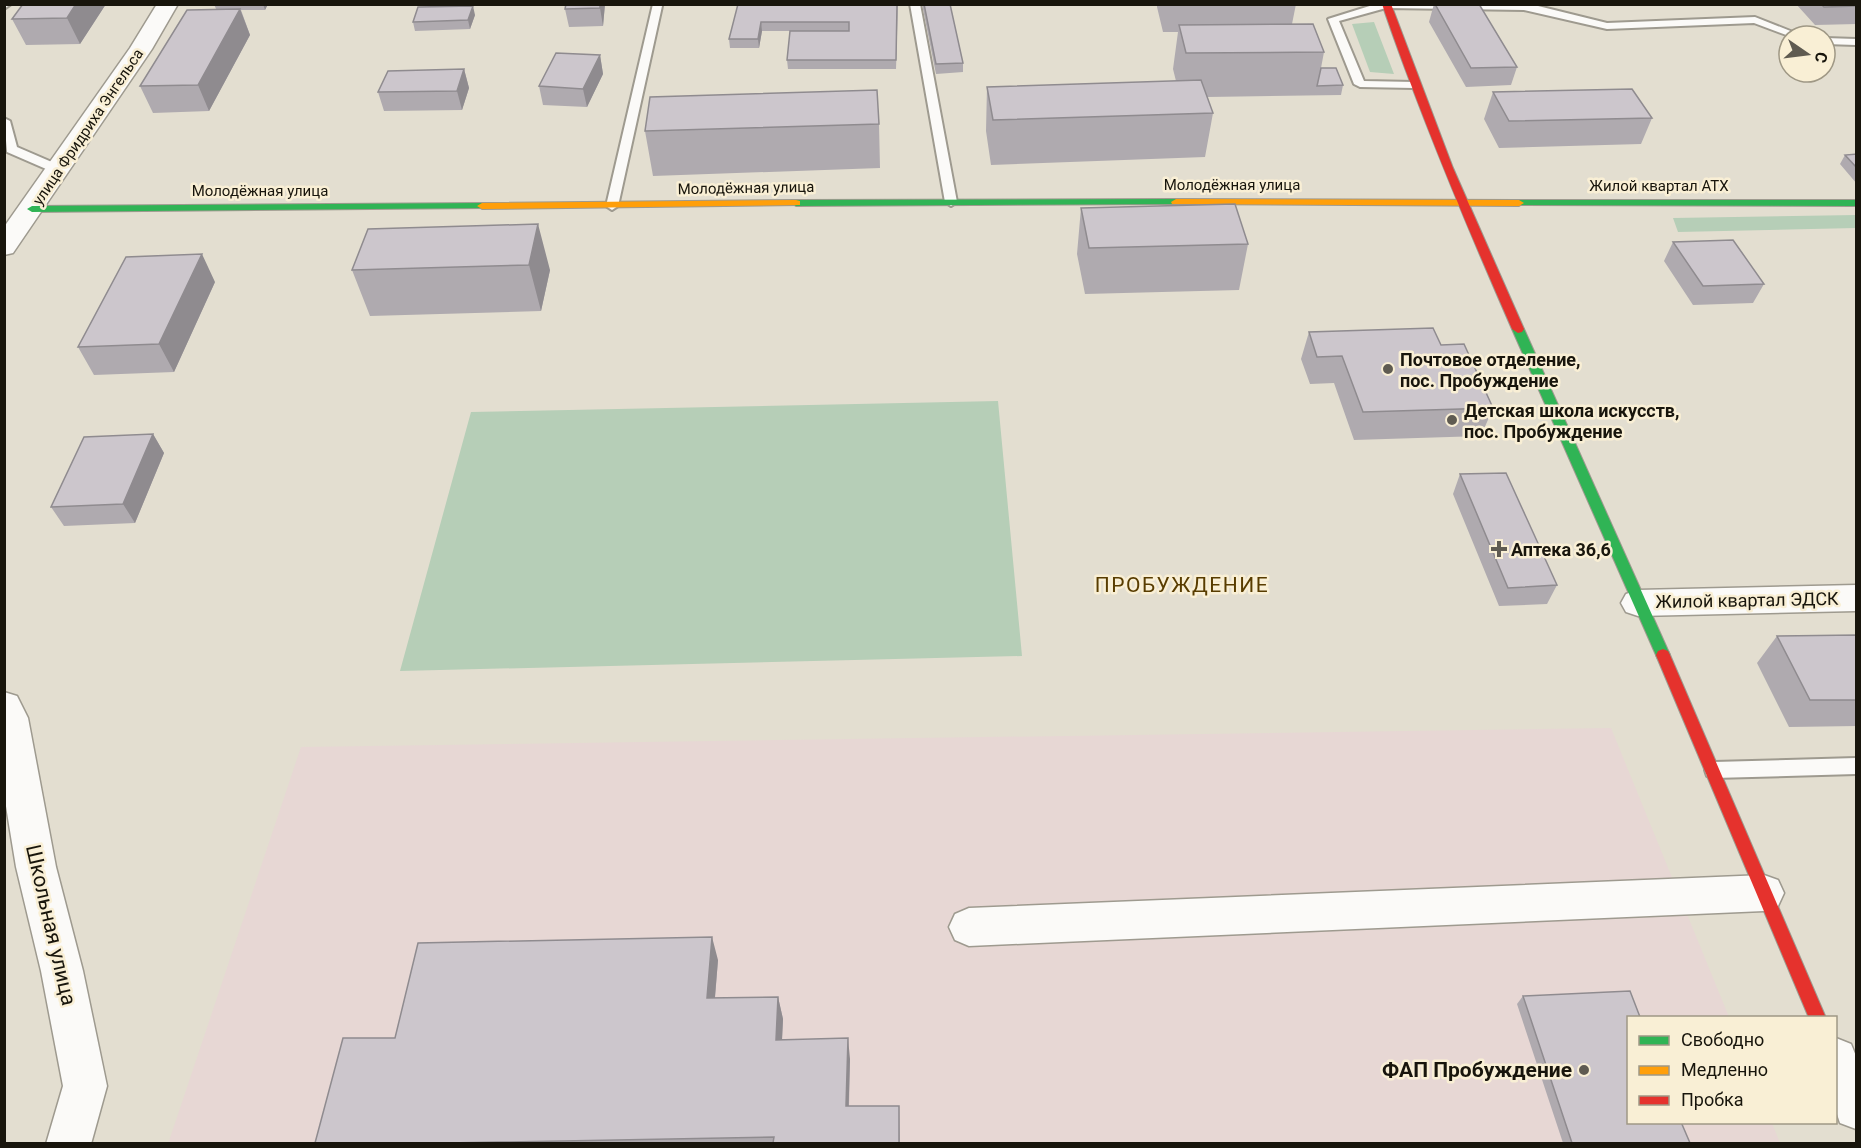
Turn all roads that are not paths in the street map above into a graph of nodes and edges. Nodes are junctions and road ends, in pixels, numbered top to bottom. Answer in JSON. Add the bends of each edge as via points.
{"nodes":[{"id":1,"x":168,"y":4,"type":"edge"},
{"id":2,"x":915,"y":4,"type":"edge"},
{"id":3,"x":1386,"y":5,"type":"edge"},
{"id":4,"x":657,"y":6,"type":"edge"},
{"id":5,"x":1777,"y":28,"type":"edge"},
{"id":6,"x":1837,"y":41,"type":"edge"},
{"id":7,"x":1857,"y":42,"type":"edge"},
{"id":8,"x":1414,"y":85,"type":"junction"},
{"id":9,"x":4,"y":122,"type":"edge"},
{"id":10,"x":57,"y":169,"type":"junction"},
{"id":11,"x":1461,"y":201,"type":"junction"},
{"id":12,"x":951,"y":202,"type":"junction"},
{"id":13,"x":1857,"y":203,"type":"edge"},
{"id":14,"x":612,"y":206,"type":"junction"},
{"id":15,"x":32,"y":209,"type":"junction"},
{"id":16,"x":4,"y":247,"type":"edge"},
{"id":17,"x":1857,"y":598,"type":"edge"},
{"id":18,"x":1638,"y":603,"type":"junction"},
{"id":19,"x":4,"y":706,"type":"edge"},
{"id":20,"x":1857,"y":766,"type":"edge"},
{"id":21,"x":1714,"y":770,"type":"junction"},
{"id":22,"x":1764,"y":893,"type":"junction"},
{"id":23,"x":969,"y":927,"type":"dead end"},
{"id":24,"x":1818,"y":1016,"type":"edge"},
{"id":25,"x":1837,"y":1061,"type":"edge"},
{"id":26,"x":1857,"y":1107,"type":"edge"},
{"id":27,"x":68,"y":1143,"type":"edge"}],
"edges":[{"from":1,"to":10,"type":"street","name":"улица Фридриха Энгельса"},
{"from":2,"to":12,"type":"lane"},
{"from":3,"to":5,"type":"lane","via":[[1543,8],[1588,24],[1607,26],[1755,20]]},
{"from":3,"to":8,"type":"street"},
{"from":3,"to":8,"type":"lane","via":[[1333,19],[1360,84]]},
{"from":4,"to":14,"type":"lane"},
{"from":6,"to":7,"type":"lane"},
{"from":8,"to":11,"type":"street"},
{"from":9,"to":10,"type":"lane","via":[[11,149]]},
{"from":10,"to":15,"type":"street","name":"улица Фридриха Энгельса"},
{"from":11,"to":12,"type":"street","name":"Молодёжная улица"},
{"from":11,"to":13,"type":"street","name":"Жилой квартал АТХ"},
{"from":11,"to":18,"type":"street"},
{"from":12,"to":14,"type":"street","name":"Молодёжная улица"},
{"from":14,"to":15,"type":"street","name":"Молодёжная улица"},
{"from":15,"to":16,"type":"street","name":"улица Фридриха Энгельса"},
{"from":17,"to":18,"type":"street","name":"Жилой квартал ЭДСК"},
{"from":18,"to":21,"type":"street"},
{"from":19,"to":27,"type":"street","name":"Школьная улица","via":[[10,718],[36,867],[62,971],[84,1086]]},
{"from":20,"to":21,"type":"lane"},
{"from":21,"to":22,"type":"street"},
{"from":22,"to":23,"type":"street"},
{"from":22,"to":24,"type":"street"},
{"from":25,"to":26,"type":"street"}]}
